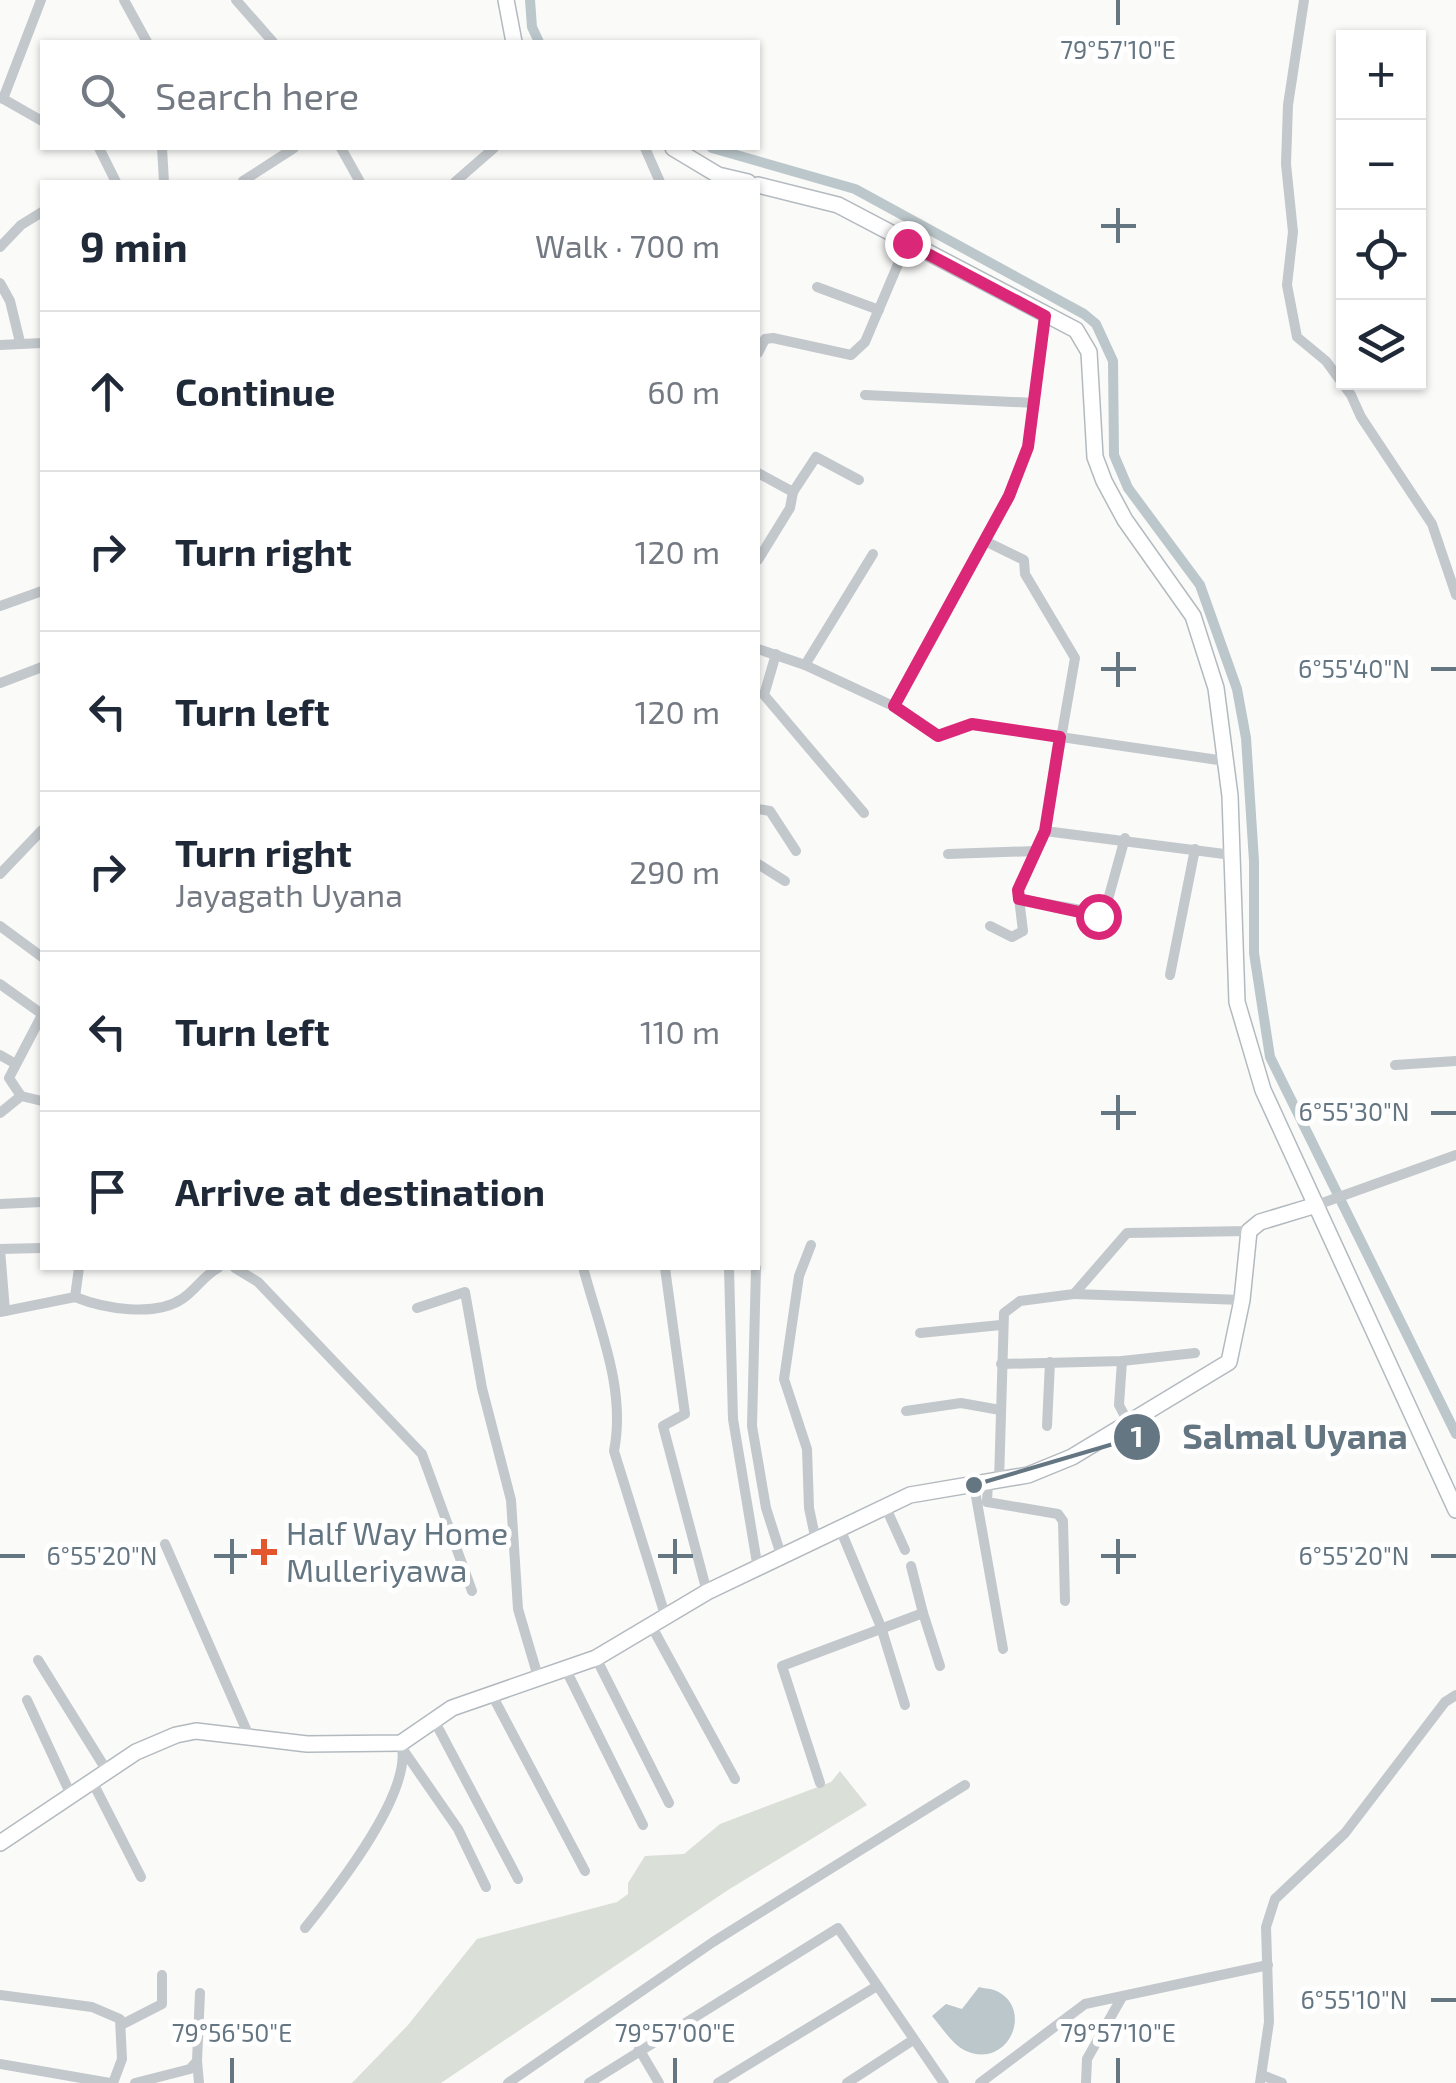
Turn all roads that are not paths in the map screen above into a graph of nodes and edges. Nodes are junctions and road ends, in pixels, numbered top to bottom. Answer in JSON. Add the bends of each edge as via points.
{"nodes":[{"id":1,"x":41,"y":0,"type":"edge"},
{"id":2,"x":124,"y":0,"type":"edge"},
{"id":3,"x":236,"y":0,"type":"edge"},
{"id":4,"x":506,"y":0,"type":"edge"},
{"id":5,"x":1304,"y":0,"type":"edge"},
{"id":6,"x":145,"y":40,"type":"edge"},
{"id":7,"x":271,"y":40,"type":"edge"},
{"id":8,"x":514,"y":40,"type":"edge"},
{"id":9,"x":1,"y":98,"type":"edge"},
{"id":10,"x":40,"y":121,"type":"edge"},
{"id":11,"x":100,"y":150,"type":"edge"},
{"id":12,"x":162,"y":150,"type":"edge"},
{"id":13,"x":291,"y":150,"type":"edge"},
{"id":14,"x":342,"y":150,"type":"edge"},
{"id":15,"x":492,"y":150,"type":"edge"},
{"id":16,"x":646,"y":150,"type":"edge"},
{"id":17,"x":676,"y":150,"type":"edge"},
{"id":18,"x":115,"y":180,"type":"edge"},
{"id":19,"x":164,"y":180,"type":"edge"},
{"id":20,"x":245,"y":180,"type":"edge"},
{"id":21,"x":359,"y":180,"type":"edge"},
{"id":22,"x":456,"y":180,"type":"edge"},
{"id":23,"x":659,"y":180,"type":"edge"},
{"id":24,"x":739,"y":180,"type":"edge"},
{"id":25,"x":760,"y":185,"type":"edge"},
{"id":26,"x":40,"y":213,"type":"edge"},
{"id":27,"x":907,"y":243,"type":"junction"},
{"id":28,"x":0,"y":247,"type":"edge"},
{"id":29,"x":0,"y":284,"type":"edge"},
{"id":30,"x":817,"y":287,"type":"dead end"},
{"id":31,"x":878,"y":310,"type":"junction"},
{"id":32,"x":1045,"y":316,"type":"junction"},
{"id":33,"x":20,"y":342,"type":"junction"},
{"id":34,"x":40,"y":343,"type":"edge"},
{"id":35,"x":0,"y":345,"type":"edge"},
{"id":36,"x":760,"y":350,"type":"edge"},
{"id":37,"x":865,"y":395,"type":"dead end"},
{"id":38,"x":1035,"y":403,"type":"junction"},
{"id":39,"x":760,"y":475,"type":"edge"},
{"id":40,"x":860,"y":480,"type":"dead end"},
{"id":41,"x":792,"y":492,"type":"junction"},
{"id":42,"x":985,"y":541,"type":"junction"},
{"id":43,"x":874,"y":554,"type":"dead end"},
{"id":44,"x":760,"y":557,"type":"edge"},
{"id":45,"x":40,"y":592,"type":"edge"},
{"id":46,"x":1456,"y":595,"type":"edge"},
{"id":47,"x":0,"y":606,"type":"edge"},
{"id":48,"x":760,"y":650,"type":"edge"},
{"id":49,"x":776,"y":654,"type":"junction"},
{"id":50,"x":804,"y":665,"type":"junction"},
{"id":51,"x":40,"y":667,"type":"edge"},
{"id":52,"x":0,"y":683,"type":"edge"},
{"id":53,"x":894,"y":706,"type":"junction"},
{"id":54,"x":1060,"y":737,"type":"junction"},
{"id":55,"x":1225,"y":761,"type":"junction"},
{"id":56,"x":760,"y":809,"type":"edge"},
{"id":57,"x":864,"y":813,"type":"dead end"},
{"id":58,"x":1045,"y":831,"type":"junction"},
{"id":59,"x":40,"y":832,"type":"edge"},
{"id":60,"x":1126,"y":838,"type":"junction"},
{"id":61,"x":1195,"y":849,"type":"junction"},
{"id":62,"x":796,"y":851,"type":"dead end"},
{"id":63,"x":1036,"y":851,"type":"junction"},
{"id":64,"x":948,"y":854,"type":"dead end"},
{"id":65,"x":1232,"y":855,"type":"junction"},
{"id":66,"x":760,"y":865,"type":"edge"},
{"id":67,"x":0,"y":874,"type":"edge"},
{"id":68,"x":785,"y":882,"type":"dead end"},
{"id":69,"x":1019,"y":899,"type":"junction"},
{"id":70,"x":0,"y":926,"type":"edge"},
{"id":71,"x":990,"y":926,"type":"dead end"},
{"id":72,"x":40,"y":955,"type":"edge"},
{"id":73,"x":1170,"y":974,"type":"dead end"},
{"id":74,"x":0,"y":984,"type":"edge"},
{"id":75,"x":40,"y":1013,"type":"edge"},
{"id":76,"x":40,"y":1018,"type":"edge"},
{"id":77,"x":0,"y":1055,"type":"edge"},
{"id":78,"x":1456,"y":1061,"type":"edge"},
{"id":79,"x":14,"y":1063,"type":"junction"},
{"id":80,"x":1395,"y":1065,"type":"dead end"},
{"id":81,"x":22,"y":1096,"type":"junction"},
{"id":82,"x":40,"y":1100,"type":"edge"},
{"id":83,"x":0,"y":1113,"type":"edge"},
{"id":84,"x":1456,"y":1155,"type":"edge"},
{"id":85,"x":40,"y":1202,"type":"edge"},
{"id":86,"x":0,"y":1204,"type":"edge"},
{"id":87,"x":1318,"y":1204,"type":"junction"},
{"id":88,"x":1249,"y":1231,"type":"junction"},
{"id":89,"x":811,"y":1245,"type":"dead end"},
{"id":90,"x":40,"y":1248,"type":"edge"},
{"id":91,"x":79,"y":1270,"type":"edge"},
{"id":92,"x":216,"y":1270,"type":"edge"},
{"id":93,"x":239,"y":1270,"type":"edge"},
{"id":94,"x":665,"y":1270,"type":"edge"},
{"id":95,"x":729,"y":1270,"type":"edge"},
{"id":96,"x":756,"y":1270,"type":"edge"},
{"id":97,"x":584,"y":1271,"type":"dead end"},
{"id":98,"x":1074,"y":1294,"type":"junction"},
{"id":99,"x":75,"y":1297,"type":"junction"},
{"id":100,"x":1242,"y":1300,"type":"junction"},
{"id":101,"x":417,"y":1308,"type":"dead end"},
{"id":102,"x":2,"y":1311,"type":"edge"},
{"id":103,"x":1000,"y":1325,"type":"junction"},
{"id":104,"x":920,"y":1333,"type":"dead end"},
{"id":105,"x":1194,"y":1353,"type":"dead end"},
{"id":106,"x":1122,"y":1361,"type":"junction"},
{"id":107,"x":1050,"y":1362,"type":"junction"},
{"id":108,"x":1001,"y":1364,"type":"junction"},
{"id":109,"x":1000,"y":1410,"type":"junction"},
{"id":110,"x":906,"y":1411,"type":"dead end"},
{"id":111,"x":1128,"y":1422,"type":"junction"},
{"id":112,"x":1047,"y":1426,"type":"dead end"},
{"id":113,"x":987,"y":1483,"type":"junction"},
{"id":114,"x":886,"y":1508,"type":"junction"},
{"id":115,"x":1456,"y":1510,"type":"edge"},
{"id":116,"x":842,"y":1531,"type":"junction"},
{"id":117,"x":817,"y":1543,"type":"junction"},
{"id":118,"x":165,"y":1544,"type":"dead end"},
{"id":119,"x":904,"y":1550,"type":"dead end"},
{"id":120,"x":782,"y":1558,"type":"junction"},
{"id":121,"x":912,"y":1566,"type":"dead end"},
{"id":122,"x":758,"y":1568,"type":"junction"},
{"id":123,"x":472,"y":1592,"type":"dead end"},
{"id":124,"x":708,"y":1592,"type":"junction"},
{"id":125,"x":1064,"y":1601,"type":"dead end"},
{"id":126,"x":923,"y":1613,"type":"junction"},
{"id":127,"x":665,"y":1615,"type":"junction"},
{"id":128,"x":882,"y":1627,"type":"junction"},
{"id":129,"x":652,"y":1628,"type":"junction"},
{"id":130,"x":1002,"y":1649,"type":"dead end"},
{"id":131,"x":596,"y":1658,"type":"junction"},
{"id":132,"x":38,"y":1660,"type":"dead end"},
{"id":133,"x":940,"y":1666,"type":"dead end"},
{"id":134,"x":566,"y":1670,"type":"junction"},
{"id":135,"x":539,"y":1681,"type":"junction"},
{"id":136,"x":491,"y":1693,"type":"junction"},
{"id":137,"x":1456,"y":1694,"type":"edge"},
{"id":138,"x":27,"y":1700,"type":"dead end"},
{"id":139,"x":904,"y":1705,"type":"dead end"},
{"id":140,"x":434,"y":1720,"type":"junction"},
{"id":141,"x":249,"y":1736,"type":"junction"},
{"id":142,"x":403,"y":1747,"type":"junction"},
{"id":143,"x":107,"y":1771,"type":"junction"},
{"id":144,"x":734,"y":1779,"type":"dead end"},
{"id":145,"x":92,"y":1781,"type":"junction"},
{"id":146,"x":820,"y":1783,"type":"dead end"},
{"id":147,"x":966,"y":1786,"type":"dead end"},
{"id":148,"x":71,"y":1794,"type":"junction"},
{"id":149,"x":668,"y":1803,"type":"dead end"},
{"id":150,"x":643,"y":1826,"type":"dead end"},
{"id":151,"x":0,"y":1843,"type":"edge"},
{"id":152,"x":586,"y":1870,"type":"dead end"},
{"id":153,"x":142,"y":1877,"type":"dead end"},
{"id":154,"x":518,"y":1879,"type":"dead end"},
{"id":155,"x":486,"y":1888,"type":"dead end"},
{"id":156,"x":306,"y":1928,"type":"dead end"},
{"id":157,"x":1268,"y":1965,"type":"junction"},
{"id":158,"x":162,"y":1975,"type":"dead end"},
{"id":159,"x":877,"y":1986,"type":"junction"},
{"id":160,"x":200,"y":1993,"type":"dead end"},
{"id":161,"x":0,"y":1995,"type":"edge"},
{"id":162,"x":1122,"y":1997,"type":"junction"},
{"id":163,"x":123,"y":2024,"type":"junction"},
{"id":164,"x":912,"y":2040,"type":"junction"},
{"id":165,"x":638,"y":2049,"type":"junction"},
{"id":166,"x":197,"y":2061,"type":"junction"},
{"id":167,"x":0,"y":2064,"type":"edge"},
{"id":168,"x":1261,"y":2079,"type":"edge"},
{"id":169,"x":112,"y":2083,"type":"edge"},
{"id":170,"x":135,"y":2083,"type":"edge"},
{"id":171,"x":198,"y":2083,"type":"edge"},
{"id":172,"x":508,"y":2083,"type":"edge"},
{"id":173,"x":589,"y":2083,"type":"edge"},
{"id":174,"x":660,"y":2083,"type":"edge"},
{"id":175,"x":718,"y":2083,"type":"edge"},
{"id":176,"x":847,"y":2083,"type":"edge"},
{"id":177,"x":944,"y":2083,"type":"edge"},
{"id":178,"x":980,"y":2083,"type":"edge"},
{"id":179,"x":1086,"y":2083,"type":"edge"},
{"id":180,"x":1282,"y":2083,"type":"edge"}],
"edges":[{"from":1,"to":9,"type":"street"},
{"from":2,"to":6,"type":"street"},
{"from":3,"to":7,"type":"street"},
{"from":4,"to":8,"type":"main road"},
{"from":5,"to":46,"type":"street","via":[[1286,164],[1293,232],[1287,285],[1297,338],[1326,361],[1351,395],[1432,524]]},
{"from":9,"to":10,"type":"street"},
{"from":11,"to":18,"type":"street"},
{"from":12,"to":19,"type":"street"},
{"from":13,"to":20,"type":"street"},
{"from":14,"to":21,"type":"street"},
{"from":15,"to":22,"type":"street"},
{"from":16,"to":23,"type":"street"},
{"from":17,"to":24,"type":"main road"},
{"from":25,"to":27,"type":"main road","via":[[838,204]]},
{"from":26,"to":28,"type":"street"},
{"from":27,"to":31,"type":"street"},
{"from":27,"to":32,"type":"main road"},
{"from":29,"to":33,"type":"street"},
{"from":30,"to":31,"type":"street"},
{"from":31,"to":36,"type":"street","via":[[865,342],[851,355],[773,338]]},
{"from":32,"to":38,"type":"street"},
{"from":32,"to":55,"type":"main road","via":[[1076,330],[1089,352],[1095,457],[1124,520],[1193,616],[1216,688]]},
{"from":33,"to":34,"type":"street"},
{"from":33,"to":35,"type":"street"},
{"from":37,"to":38,"type":"street"},
{"from":38,"to":42,"type":"street","via":[[1028,447]]},
{"from":39,"to":41,"type":"street"},
{"from":40,"to":41,"type":"street","via":[[816,457]]},
{"from":41,"to":44,"type":"street","via":[[790,508]]},
{"from":42,"to":53,"type":"street"},
{"from":42,"to":54,"type":"street","via":[[1024,560],[1025,574],[1075,658]]},
{"from":43,"to":50,"type":"street"},
{"from":45,"to":47,"type":"street"},
{"from":48,"to":49,"type":"street"},
{"from":49,"to":50,"type":"street"},
{"from":49,"to":57,"type":"street","via":[[764,695]]},
{"from":50,"to":53,"type":"street"},
{"from":51,"to":52,"type":"street"},
{"from":53,"to":54,"type":"street","via":[[938,736],[972,724]]},
{"from":54,"to":55,"type":"street"},
{"from":54,"to":58,"type":"street"},
{"from":55,"to":65,"type":"main road"},
{"from":56,"to":62,"type":"street","via":[[770,811]]},
{"from":58,"to":60,"type":"street"},
{"from":58,"to":63,"type":"street"},
{"from":59,"to":67,"type":"street"},
{"from":60,"to":61,"type":"street"},
{"from":60,"to":69,"type":"street","via":[[1104,914]]},
{"from":61,"to":65,"type":"street"},
{"from":61,"to":73,"type":"street"},
{"from":63,"to":64,"type":"street"},
{"from":63,"to":69,"type":"street"},
{"from":65,"to":87,"type":"main road","via":[[1237,1002],[1263,1090]]},
{"from":66,"to":68,"type":"street"},
{"from":69,"to":71,"type":"street","via":[[1018,936]]},
{"from":70,"to":72,"type":"street"},
{"from":74,"to":75,"type":"street"},
{"from":76,"to":79,"type":"street"},
{"from":77,"to":79,"type":"street"},
{"from":78,"to":80,"type":"street"},
{"from":79,"to":81,"type":"street","via":[[9,1078]]},
{"from":81,"to":82,"type":"street"},
{"from":81,"to":83,"type":"street"},
{"from":84,"to":87,"type":"street"},
{"from":85,"to":86,"type":"street"},
{"from":87,"to":88,"type":"main road"},
{"from":87,"to":115,"type":"main road"},
{"from":88,"to":98,"type":"street","via":[[1127,1233]]},
{"from":88,"to":100,"type":"main road"},
{"from":89,"to":117,"type":"street","via":[[798,1276],[784,1379],[807,1450]]},
{"from":90,"to":102,"type":"street","via":[[0,1249]]},
{"from":91,"to":99,"type":"street"},
{"from":92,"to":99,"type":"street","via":[[179,1302],[157,1310]]},
{"from":93,"to":123,"type":"street","via":[[422,1454]]},
{"from":94,"to":124,"type":"street","via":[[685,1414],[663,1426]]},
{"from":95,"to":122,"type":"street","via":[[733,1419]]},
{"from":96,"to":120,"type":"street","via":[[752,1426]]},
{"from":97,"to":127,"type":"street","via":[[616,1388],[614,1451]]},
{"from":98,"to":100,"type":"street"},
{"from":98,"to":103,"type":"street","via":[[1020,1301],[1004,1312]]},
{"from":99,"to":102,"type":"street"},
{"from":100,"to":111,"type":"main road","via":[[1229,1362]]},
{"from":101,"to":135,"type":"street","via":[[465,1292],[511,1500],[518,1609]]},
{"from":103,"to":104,"type":"street"},
{"from":103,"to":108,"type":"street"},
{"from":105,"to":106,"type":"street"},
{"from":106,"to":107,"type":"street"},
{"from":106,"to":111,"type":"street","via":[[1119,1405]]},
{"from":107,"to":108,"type":"street"},
{"from":107,"to":112,"type":"street"},
{"from":108,"to":109,"type":"street"},
{"from":109,"to":110,"type":"street","via":[[962,1403]]},
{"from":109,"to":113,"type":"street"},
{"from":111,"to":113,"type":"main road","via":[[1072,1456]]},
{"from":113,"to":114,"type":"main road","via":[[910,1495]]},
{"from":113,"to":125,"type":"street","via":[[987,1502],[1058,1514],[1063,1521]]},
{"from":113,"to":130,"type":"street"},
{"from":114,"to":116,"type":"main road"},
{"from":114,"to":119,"type":"street"},
{"from":116,"to":117,"type":"main road"},
{"from":116,"to":128,"type":"street"},
{"from":117,"to":120,"type":"main road"},
{"from":118,"to":141,"type":"street"},
{"from":120,"to":122,"type":"main road"},
{"from":121,"to":126,"type":"street"},
{"from":122,"to":124,"type":"main road"},
{"from":124,"to":127,"type":"main road"},
{"from":126,"to":128,"type":"street"},
{"from":126,"to":133,"type":"street"},
{"from":127,"to":129,"type":"main road"},
{"from":128,"to":139,"type":"street"},
{"from":128,"to":146,"type":"street","via":[[782,1666]]},
{"from":129,"to":131,"type":"main road"},
{"from":129,"to":144,"type":"street"},
{"from":131,"to":134,"type":"main road"},
{"from":131,"to":149,"type":"street"},
{"from":132,"to":143,"type":"street"},
{"from":134,"to":135,"type":"main road"},
{"from":134,"to":150,"type":"street"},
{"from":135,"to":136,"type":"main road"},
{"from":136,"to":140,"type":"main road"},
{"from":136,"to":152,"type":"street"},
{"from":137,"to":157,"type":"street","via":[[1345,1833],[1276,1899],[1266,1926]]},
{"from":138,"to":148,"type":"street"},
{"from":140,"to":142,"type":"main road"},
{"from":140,"to":154,"type":"street"},
{"from":141,"to":142,"type":"main road"},
{"from":141,"to":143,"type":"main road","via":[[176,1735]]},
{"from":142,"to":155,"type":"street","via":[[458,1829]]},
{"from":142,"to":156,"type":"street","via":[[383,1817]]},
{"from":143,"to":145,"type":"main road"},
{"from":145,"to":148,"type":"main road"},
{"from":145,"to":153,"type":"street"},
{"from":147,"to":172,"type":"street","via":[[713,1942]]},
{"from":148,"to":151,"type":"main road"},
{"from":157,"to":162,"type":"street"},
{"from":157,"to":168,"type":"street"},
{"from":158,"to":163,"type":"street","via":[[162,2004]]},
{"from":159,"to":164,"type":"street"},
{"from":159,"to":165,"type":"street","via":[[838,1928]]},
{"from":159,"to":175,"type":"street"},
{"from":160,"to":166,"type":"street"},
{"from":161,"to":163,"type":"street","via":[[92,2007]]},
{"from":162,"to":178,"type":"street","via":[[1085,2004]]},
{"from":162,"to":179,"type":"street","via":[[1087,2059]]},
{"from":163,"to":169,"type":"street","via":[[122,2059]]},
{"from":164,"to":176,"type":"street"},
{"from":164,"to":177,"type":"street"},
{"from":165,"to":173,"type":"street"},
{"from":165,"to":174,"type":"street"},
{"from":166,"to":170,"type":"street"},
{"from":166,"to":171,"type":"street"},
{"from":167,"to":169,"type":"street"},
{"from":168,"to":180,"type":"street"}]}
